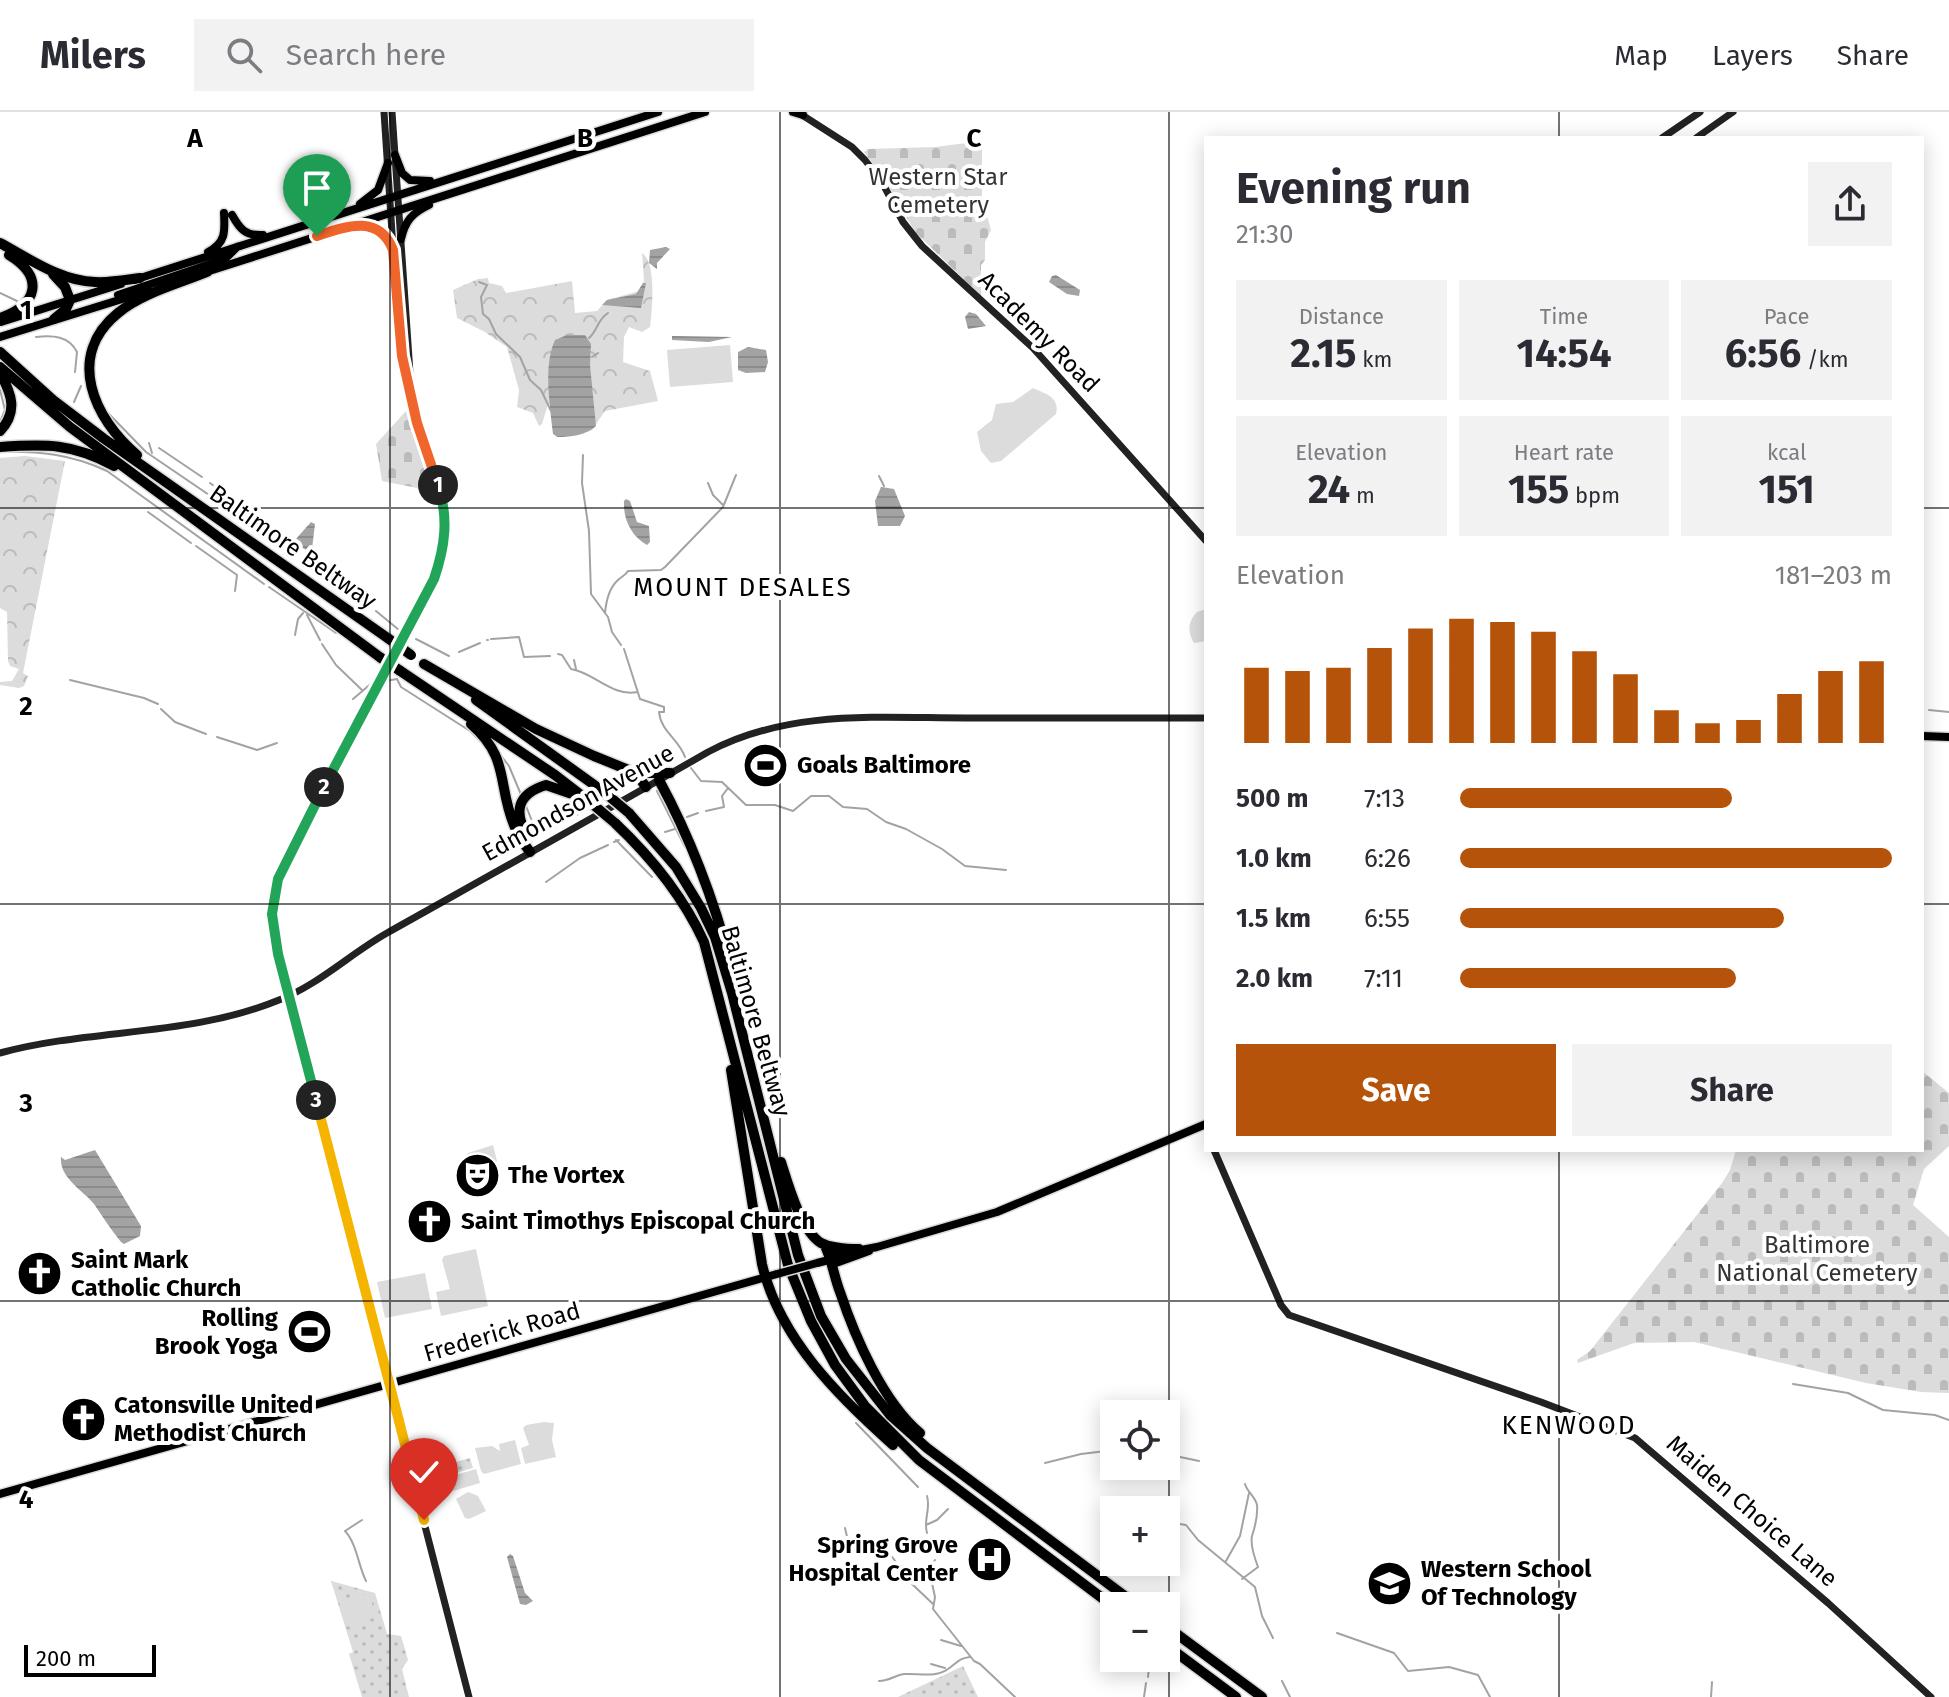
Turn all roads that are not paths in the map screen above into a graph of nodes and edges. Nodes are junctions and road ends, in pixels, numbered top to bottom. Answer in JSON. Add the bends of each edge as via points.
{"nodes":[{"id":1,"x":384,"y":112,"type":"edge"},
{"id":2,"x":392,"y":112,"type":"edge"},
{"id":3,"x":658,"y":112,"type":"edge"},
{"id":4,"x":665,"y":112,"type":"edge"},
{"id":5,"x":705,"y":112,"type":"edge"},
{"id":6,"x":1700,"y":112,"type":"edge"},
{"id":7,"x":1733,"y":112,"type":"edge"},
{"id":8,"x":799,"y":113,"type":"edge"},
{"id":9,"x":633,"y":120,"type":"junction"},
{"id":10,"x":644,"y":132,"type":"junction"},
{"id":11,"x":1665,"y":136,"type":"edge"},
{"id":12,"x":1699,"y":136,"type":"edge"},
{"id":13,"x":602,"y":145,"type":"junction"},
{"id":14,"x":395,"y":155,"type":"junction"},
{"id":15,"x":388,"y":163,"type":"junction"},
{"id":16,"x":447,"y":180,"type":"junction"},
{"id":17,"x":465,"y":189,"type":"junction"},
{"id":18,"x":394,"y":196,"type":"junction"},
{"id":19,"x":395,"y":211,"type":"junction"},
{"id":20,"x":343,"y":213,"type":"junction"},
{"id":21,"x":333,"y":231,"type":"junction"},
{"id":22,"x":279,"y":233,"type":"junction"},
{"id":23,"x":401,"y":239,"type":"junction"},
{"id":24,"x":0,"y":243,"type":"edge"},
{"id":25,"x":238,"y":246,"type":"junction"},
{"id":26,"x":0,"y":250,"type":"edge"},
{"id":27,"x":393,"y":250,"type":"junction"},
{"id":28,"x":270,"y":251,"type":"junction"},
{"id":29,"x":190,"y":262,"type":"junction"},
{"id":30,"x":45,"y":268,"type":"junction"},
{"id":31,"x":207,"y":272,"type":"junction"},
{"id":32,"x":140,"y":278,"type":"junction"},
{"id":33,"x":70,"y":300,"type":"junction"},
{"id":34,"x":92,"y":309,"type":"junction"},
{"id":35,"x":54,"y":319,"type":"junction"},
{"id":36,"x":0,"y":320,"type":"edge"},
{"id":37,"x":0,"y":337,"type":"edge"},
{"id":38,"x":1,"y":358,"type":"edge"},
{"id":39,"x":0,"y":373,"type":"edge"},
{"id":40,"x":411,"y":395,"type":"junction"},
{"id":41,"x":0,"y":431,"type":"edge"},
{"id":42,"x":0,"y":447,"type":"edge"},
{"id":43,"x":217,"y":519,"type":"junction"},
{"id":44,"x":197,"y":523,"type":"junction"},
{"id":45,"x":1204,"y":539,"type":"edge"},
{"id":46,"x":424,"y":664,"type":"junction"},
{"id":47,"x":416,"y":681,"type":"junction"},
{"id":48,"x":1204,"y":718,"type":"edge"},
{"id":49,"x":1924,"y":736,"type":"edge"},
{"id":50,"x":1949,"y":737,"type":"edge"},
{"id":51,"x":636,"y":773,"type":"junction"},
{"id":52,"x":670,"y":773,"type":"junction"},
{"id":53,"x":659,"y":780,"type":"junction"},
{"id":54,"x":646,"y":787,"type":"junction"},
{"id":55,"x":590,"y":802,"type":"junction"},
{"id":56,"x":533,"y":851,"type":"junction"},
{"id":57,"x":289,"y":996,"type":"junction"},
{"id":58,"x":723,"y":1012,"type":"junction"},
{"id":59,"x":744,"y":1038,"type":"junction"},
{"id":60,"x":0,"y":1053,"type":"edge"},
{"id":61,"x":753,"y":1077,"type":"junction"},
{"id":62,"x":1204,"y":1127,"type":"edge"},
{"id":63,"x":1215,"y":1152,"type":"edge"},
{"id":64,"x":824,"y":1244,"type":"junction"},
{"id":65,"x":877,"y":1247,"type":"junction"},
{"id":66,"x":859,"y":1249,"type":"junction"},
{"id":67,"x":829,"y":1260,"type":"junction"},
{"id":68,"x":843,"y":1261,"type":"junction"},
{"id":69,"x":765,"y":1277,"type":"junction"},
{"id":70,"x":389,"y":1384,"type":"junction"},
{"id":71,"x":947,"y":1482,"type":"junction"},
{"id":72,"x":972,"y":1483,"type":"junction"},
{"id":73,"x":0,"y":1494,"type":"edge"},
{"id":74,"x":1119,"y":1592,"type":"edge"},
{"id":75,"x":1100,"y":1597,"type":"edge"},
{"id":76,"x":1180,"y":1636,"type":"edge"},
{"id":77,"x":1180,"y":1655,"type":"edge"},
{"id":78,"x":469,"y":1697,"type":"edge"},
{"id":79,"x":1236,"y":1697,"type":"edge"},
{"id":80,"x":1262,"y":1697,"type":"edge"},
{"id":81,"x":1931,"y":1697,"type":"edge"}],
"edges":[{"from":1,"to":15,"type":"main road"},
{"from":2,"to":14,"type":"main road"},
{"from":3,"to":9,"type":"main road"},
{"from":4,"to":10,"type":"main road","via":[[645,123]]},
{"from":5,"to":10,"type":"main road"},
{"from":6,"to":11,"type":"main road"},
{"from":7,"to":12,"type":"main road"},
{"from":8,"to":45,"type":"main road","name":"Academy Road","via":[[852,147],[877,175],[922,246],[1033,348]]},
{"from":9,"to":13,"type":"main road","via":[[631,131]]},
{"from":9,"to":16,"type":"main road"},
{"from":10,"to":13,"type":"main road"},
{"from":13,"to":17,"type":"main road"},
{"from":14,"to":16,"type":"main road","via":[[410,180]]},
{"from":14,"to":18,"type":"main road"},
{"from":15,"to":18,"type":"main road"},
{"from":15,"to":20,"type":"main road","via":[[378,190]]},
{"from":16,"to":18,"type":"main road"},
{"from":17,"to":19,"type":"main road"},
{"from":17,"to":23,"type":"main road","via":[[414,213]]},
{"from":18,"to":19,"type":"main road"},
{"from":18,"to":20,"type":"main road"},
{"from":19,"to":21,"type":"main road"},
{"from":19,"to":23,"type":"main road"},
{"from":19,"to":27,"type":"main road"},
{"from":20,"to":22,"type":"main road"},
{"from":21,"to":27,"type":"main road","via":[[375,227],[386,234]]},
{"from":21,"to":28,"type":"main road"},
{"from":22,"to":25,"type":"main road"},
{"from":22,"to":29,"type":"main road","via":[[247,234],[228,214],[223,240]]},
{"from":23,"to":40,"type":"main road"},
{"from":24,"to":30,"type":"highway"},
{"from":25,"to":28,"type":"main road"},
{"from":25,"to":29,"type":"main road"},
{"from":25,"to":34,"type":"main road","via":[[225,259],[134,288]]},
{"from":26,"to":36,"type":"highway","via":[[24,266],[33,286],[24,307]]},
{"from":27,"to":40,"type":"main road","via":[[399,338]]},
{"from":28,"to":31,"type":"main road"},
{"from":29,"to":32,"type":"main road"},
{"from":30,"to":32,"type":"highway","via":[[91,282]]},
{"from":30,"to":33,"type":"highway","via":[[65,287]]},
{"from":31,"to":34,"type":"main road"},
{"from":31,"to":43,"type":"highway","via":[[118,313],[95,344],[89,377],[95,402],[115,435]]},
{"from":32,"to":33,"type":"main road"},
{"from":33,"to":35,"type":"highway"},
{"from":33,"to":36,"type":"main road"},
{"from":34,"to":35,"type":"main road"},
{"from":35,"to":37,"type":"main road"},
{"from":38,"to":43,"type":"highway","name":"Baltimore Beltway"},
{"from":38,"to":44,"type":"highway","name":"Baltimore Beltway","via":[[70,427]]},
{"from":39,"to":41,"type":"highway","via":[[12,405]]},
{"from":40,"to":57,"type":"main road","via":[[444,502],[445,541],[423,602],[278,879],[273,927]]},
{"from":42,"to":44,"type":"highway","via":[[48,444],[78,449],[112,465]]},
{"from":43,"to":46,"type":"highway","name":"Baltimore Beltway","bridge":true},
{"from":44,"to":47,"type":"highway","name":"Baltimore Beltway","bridge":true},
{"from":46,"to":51,"type":"highway","via":[[536,729]]},
{"from":46,"to":59,"type":"highway","name":"Baltimore Beltway","bridge":true,"via":[[604,792],[662,848],[701,908],[723,960]]},
{"from":47,"to":55,"type":"highway","name":"Baltimore Beltway"},
{"from":47,"to":56,"type":"highway","via":[[493,748],[514,825]]},
{"from":48,"to":52,"type":"main road","name":"Edmondson Avenue","via":[[810,720],[750,733]]},
{"from":49,"to":50,"type":"main road"},
{"from":51,"to":52,"type":"highway"},
{"from":51,"to":54,"type":"highway"},
{"from":52,"to":53,"type":"main road","name":"Edmondson Avenue"},
{"from":53,"to":54,"type":"main road","name":"Edmondson Avenue"},
{"from":53,"to":59,"type":"highway","via":[[708,888],[733,975]]},
{"from":54,"to":56,"type":"main road","name":"Edmondson Avenue"},
{"from":55,"to":56,"type":"highway","via":[[552,786],[530,791],[519,811]]},
{"from":55,"to":58,"type":"highway","name":"Baltimore Beltway","bridge":true,"via":[[650,858],[691,914]]},
{"from":56,"to":57,"type":"main road","name":"Edmondson Avenue","via":[[377,939]]},
{"from":57,"to":60,"type":"main road","name":"Edmondson Avenue","via":[[203,1024],[34,1044]]},
{"from":57,"to":70,"type":"main road"},
{"from":58,"to":69,"type":"highway"},
{"from":58,"to":71,"type":"highway","name":"Baltimore Beltway","via":[[778,1233],[811,1321],[865,1406]]},
{"from":59,"to":61,"type":"highway","name":"Baltimore Beltway"},
{"from":61,"to":64,"type":"highway","via":[[793,1199],[812,1235]]},
{"from":61,"to":72,"type":"highway","name":"Baltimore Beltway","via":[[798,1255],[821,1316],[860,1379],[890,1415]]},
{"from":62,"to":65,"type":"main road","name":"Frederick Road","via":[[997,1212]]},
{"from":63,"to":81,"type":"main road","name":"Maiden Choice Lane","via":[[1281,1305],[1295,1318],[1635,1438]]},
{"from":64,"to":66,"type":"highway"},
{"from":64,"to":67,"type":"highway"},
{"from":65,"to":66,"type":"main road","name":"Frederick Road"},
{"from":65,"to":68,"type":"main road","name":"Frederick Road"},
{"from":66,"to":67,"type":"main road","name":"Frederick Road"},
{"from":66,"to":68,"type":"main road"},
{"from":67,"to":68,"type":"main road","name":"Frederick Road"},
{"from":67,"to":69,"type":"main road","name":"Frederick Road","bridge":true},
{"from":67,"to":72,"type":"highway","via":[[847,1314],[888,1396]]},
{"from":69,"to":70,"type":"main road","name":"Frederick Road"},
{"from":69,"to":71,"type":"highway","via":[[789,1328],[840,1395],[896,1447]]},
{"from":70,"to":73,"type":"main road","name":"Frederick Road"},
{"from":70,"to":78,"type":"main road"},
{"from":71,"to":75,"type":"highway","name":"Baltimore Beltway"},
{"from":72,"to":74,"type":"highway","name":"Baltimore Beltway"},
{"from":76,"to":80,"type":"highway"},
{"from":77,"to":79,"type":"highway"}]}
